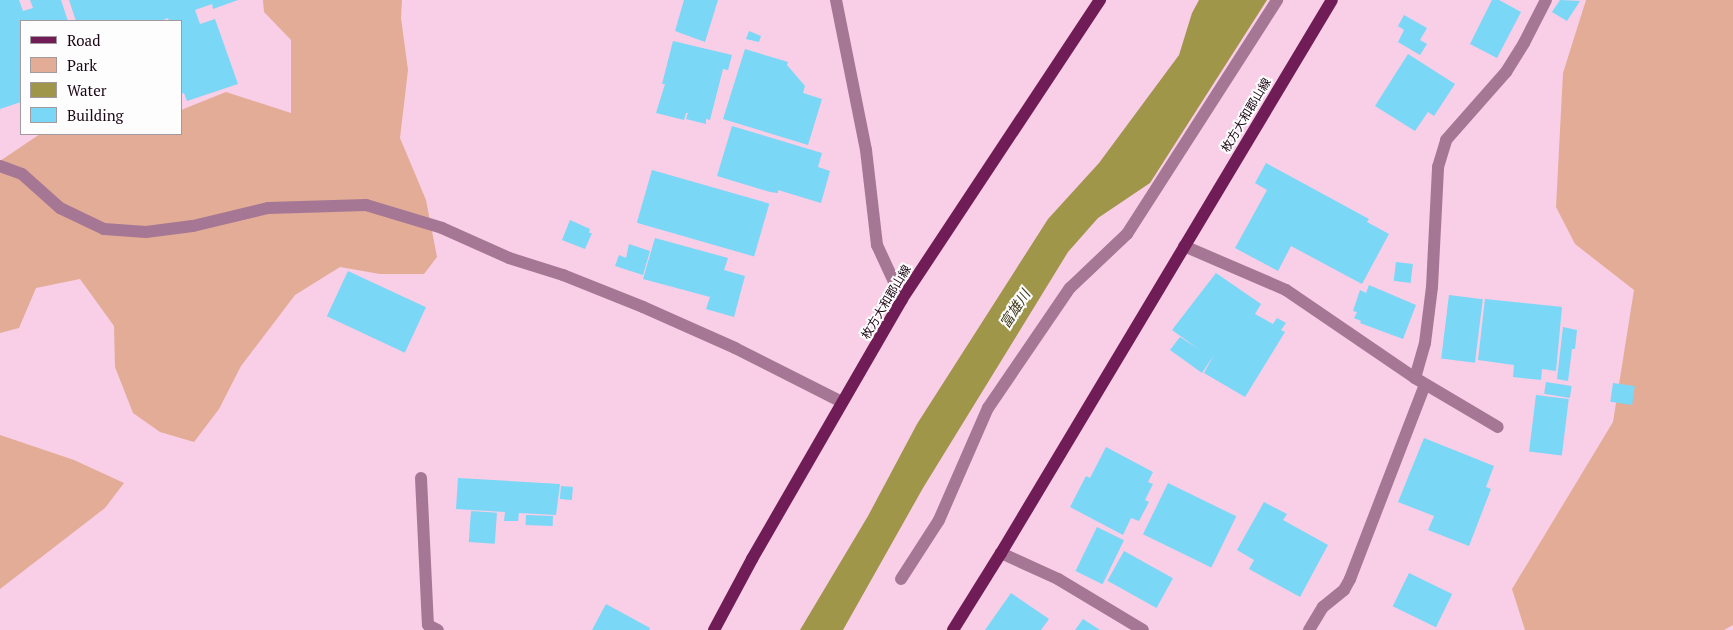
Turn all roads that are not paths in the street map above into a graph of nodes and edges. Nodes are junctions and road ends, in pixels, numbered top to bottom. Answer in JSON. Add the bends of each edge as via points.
{"nodes":[{"id":1,"x":836,"y":0,"type":"edge"},
{"id":2,"x":1100,"y":0,"type":"edge"},
{"id":3,"x":1277,"y":0,"type":"edge"},
{"id":4,"x":1332,"y":0,"type":"edge"},
{"id":5,"x":1546,"y":0,"type":"edge"},
{"id":6,"x":0,"y":166,"type":"edge"},
{"id":7,"x":1184,"y":246,"type":"junction"},
{"id":8,"x":902,"y":299,"type":"junction"},
{"id":9,"x":1420,"y":382,"type":"junction"},
{"id":10,"x":842,"y":402,"type":"junction"},
{"id":11,"x":1498,"y":427,"type":"dead end"},
{"id":12,"x":421,"y":478,"type":"dead end"},
{"id":13,"x":1001,"y":553,"type":"junction"},
{"id":14,"x":901,"y":579,"type":"dead end"},
{"id":15,"x":438,"y":630,"type":"edge"},
{"id":16,"x":714,"y":630,"type":"edge"},
{"id":17,"x":953,"y":630,"type":"edge"},
{"id":18,"x":1143,"y":630,"type":"edge"},
{"id":19,"x":1309,"y":630,"type":"edge"}],
"edges":[{"from":1,"to":8,"type":"street","via":[[866,150],[877,245]]},
{"from":2,"to":8,"type":"main road","name":"枚方大和郡山線"},
{"from":3,"to":14,"type":"street","via":[[1127,234],[1070,288],[988,408],[939,520]]},
{"from":4,"to":7,"type":"main road","name":"枚方大和郡山線"},
{"from":5,"to":9,"type":"street","via":[[1506,72],[1446,140],[1438,167],[1432,287]]},
{"from":6,"to":10,"type":"street","via":[[22,174],[60,208],[104,229],[146,232],[194,226],[268,208],[366,205],[442,228],[510,258],[643,307],[735,348]]},
{"from":7,"to":9,"type":"street","via":[[1286,290]]},
{"from":7,"to":13,"type":"main road","name":"枚方大和郡山線"},
{"from":8,"to":10,"type":"main road","name":"枚方大和郡山線"},
{"from":9,"to":11,"type":"street"},
{"from":9,"to":19,"type":"street","via":[[1350,579],[1344,590],[1323,607]]},
{"from":10,"to":16,"type":"main road","name":"枚方大和郡山線"},
{"from":12,"to":15,"type":"street","via":[[428,625]]},
{"from":13,"to":17,"type":"main road","name":"枚方大和郡山線"},
{"from":13,"to":18,"type":"street","via":[[1058,579]]}]}
